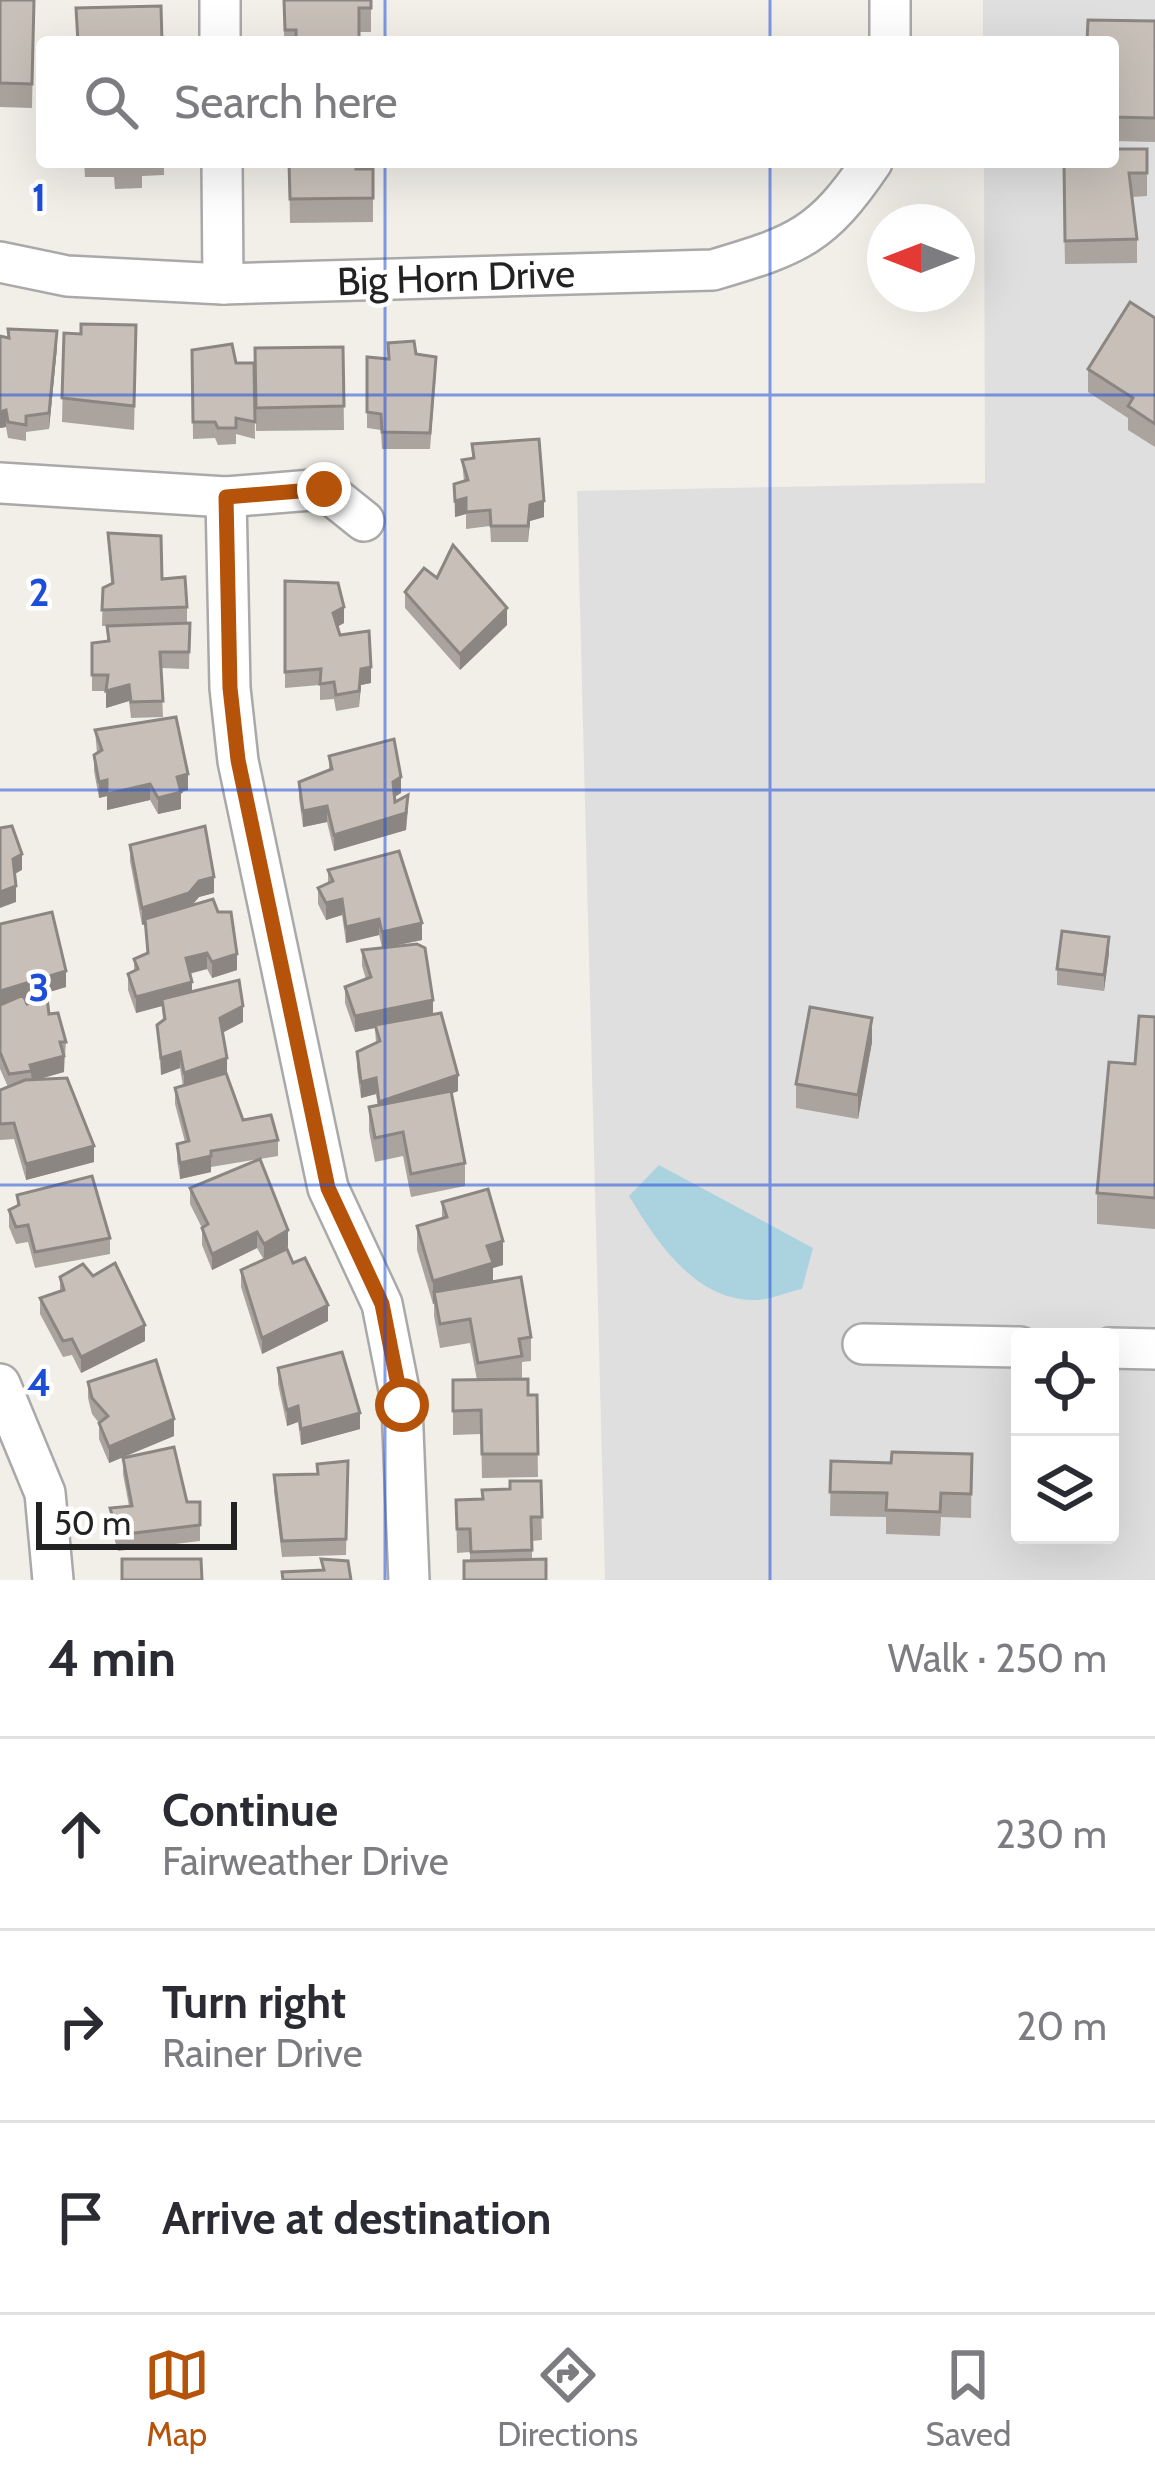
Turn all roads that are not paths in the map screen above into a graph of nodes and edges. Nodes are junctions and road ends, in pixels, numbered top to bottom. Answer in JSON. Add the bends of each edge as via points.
{"nodes":[{"id":1,"x":220,"y":0,"type":"edge"},
{"id":2,"x":890,"y":0,"type":"edge"},
{"id":3,"x":220,"y":36,"type":"edge"},
{"id":4,"x":890,"y":36,"type":"edge"},
{"id":5,"x":222,"y":168,"type":"edge"},
{"id":6,"x":868,"y":168,"type":"edge"},
{"id":7,"x":0,"y":262,"type":"edge"},
{"id":8,"x":223,"y":284,"type":"junction"},
{"id":9,"x":0,"y":483,"type":"edge"},
{"id":10,"x":226,"y":497,"type":"junction"},
{"id":11,"x":364,"y":521,"type":"dead end"},
{"id":12,"x":862,"y":1344,"type":"dead end"},
{"id":13,"x":1011,"y":1347,"type":"edge"},
{"id":14,"x":1119,"y":1348,"type":"edge"},
{"id":15,"x":1155,"y":1349,"type":"edge"},
{"id":16,"x":0,"y":1384,"type":"edge"},
{"id":17,"x":53,"y":1580,"type":"edge"},
{"id":18,"x":410,"y":1580,"type":"edge"}],
"edges":[{"from":1,"to":3,"type":"street"},
{"from":2,"to":4,"type":"street"},
{"from":5,"to":8,"type":"street"},
{"from":6,"to":8,"type":"street","name":"Big Horn Drive","via":[[830,222],[782,250],[713,270]]},
{"from":7,"to":8,"type":"street","name":"Big Horn Drive","via":[[67,276]]},
{"from":9,"to":10,"type":"street"},
{"from":10,"to":11,"type":"street","via":[[324,489]]},
{"from":10,"to":18,"type":"street","via":[[238,760],[328,1188],[382,1304],[402,1405]]},
{"from":12,"to":13,"type":"street"},
{"from":14,"to":15,"type":"street"},
{"from":16,"to":17,"type":"street","via":[[45,1493]]}]}
